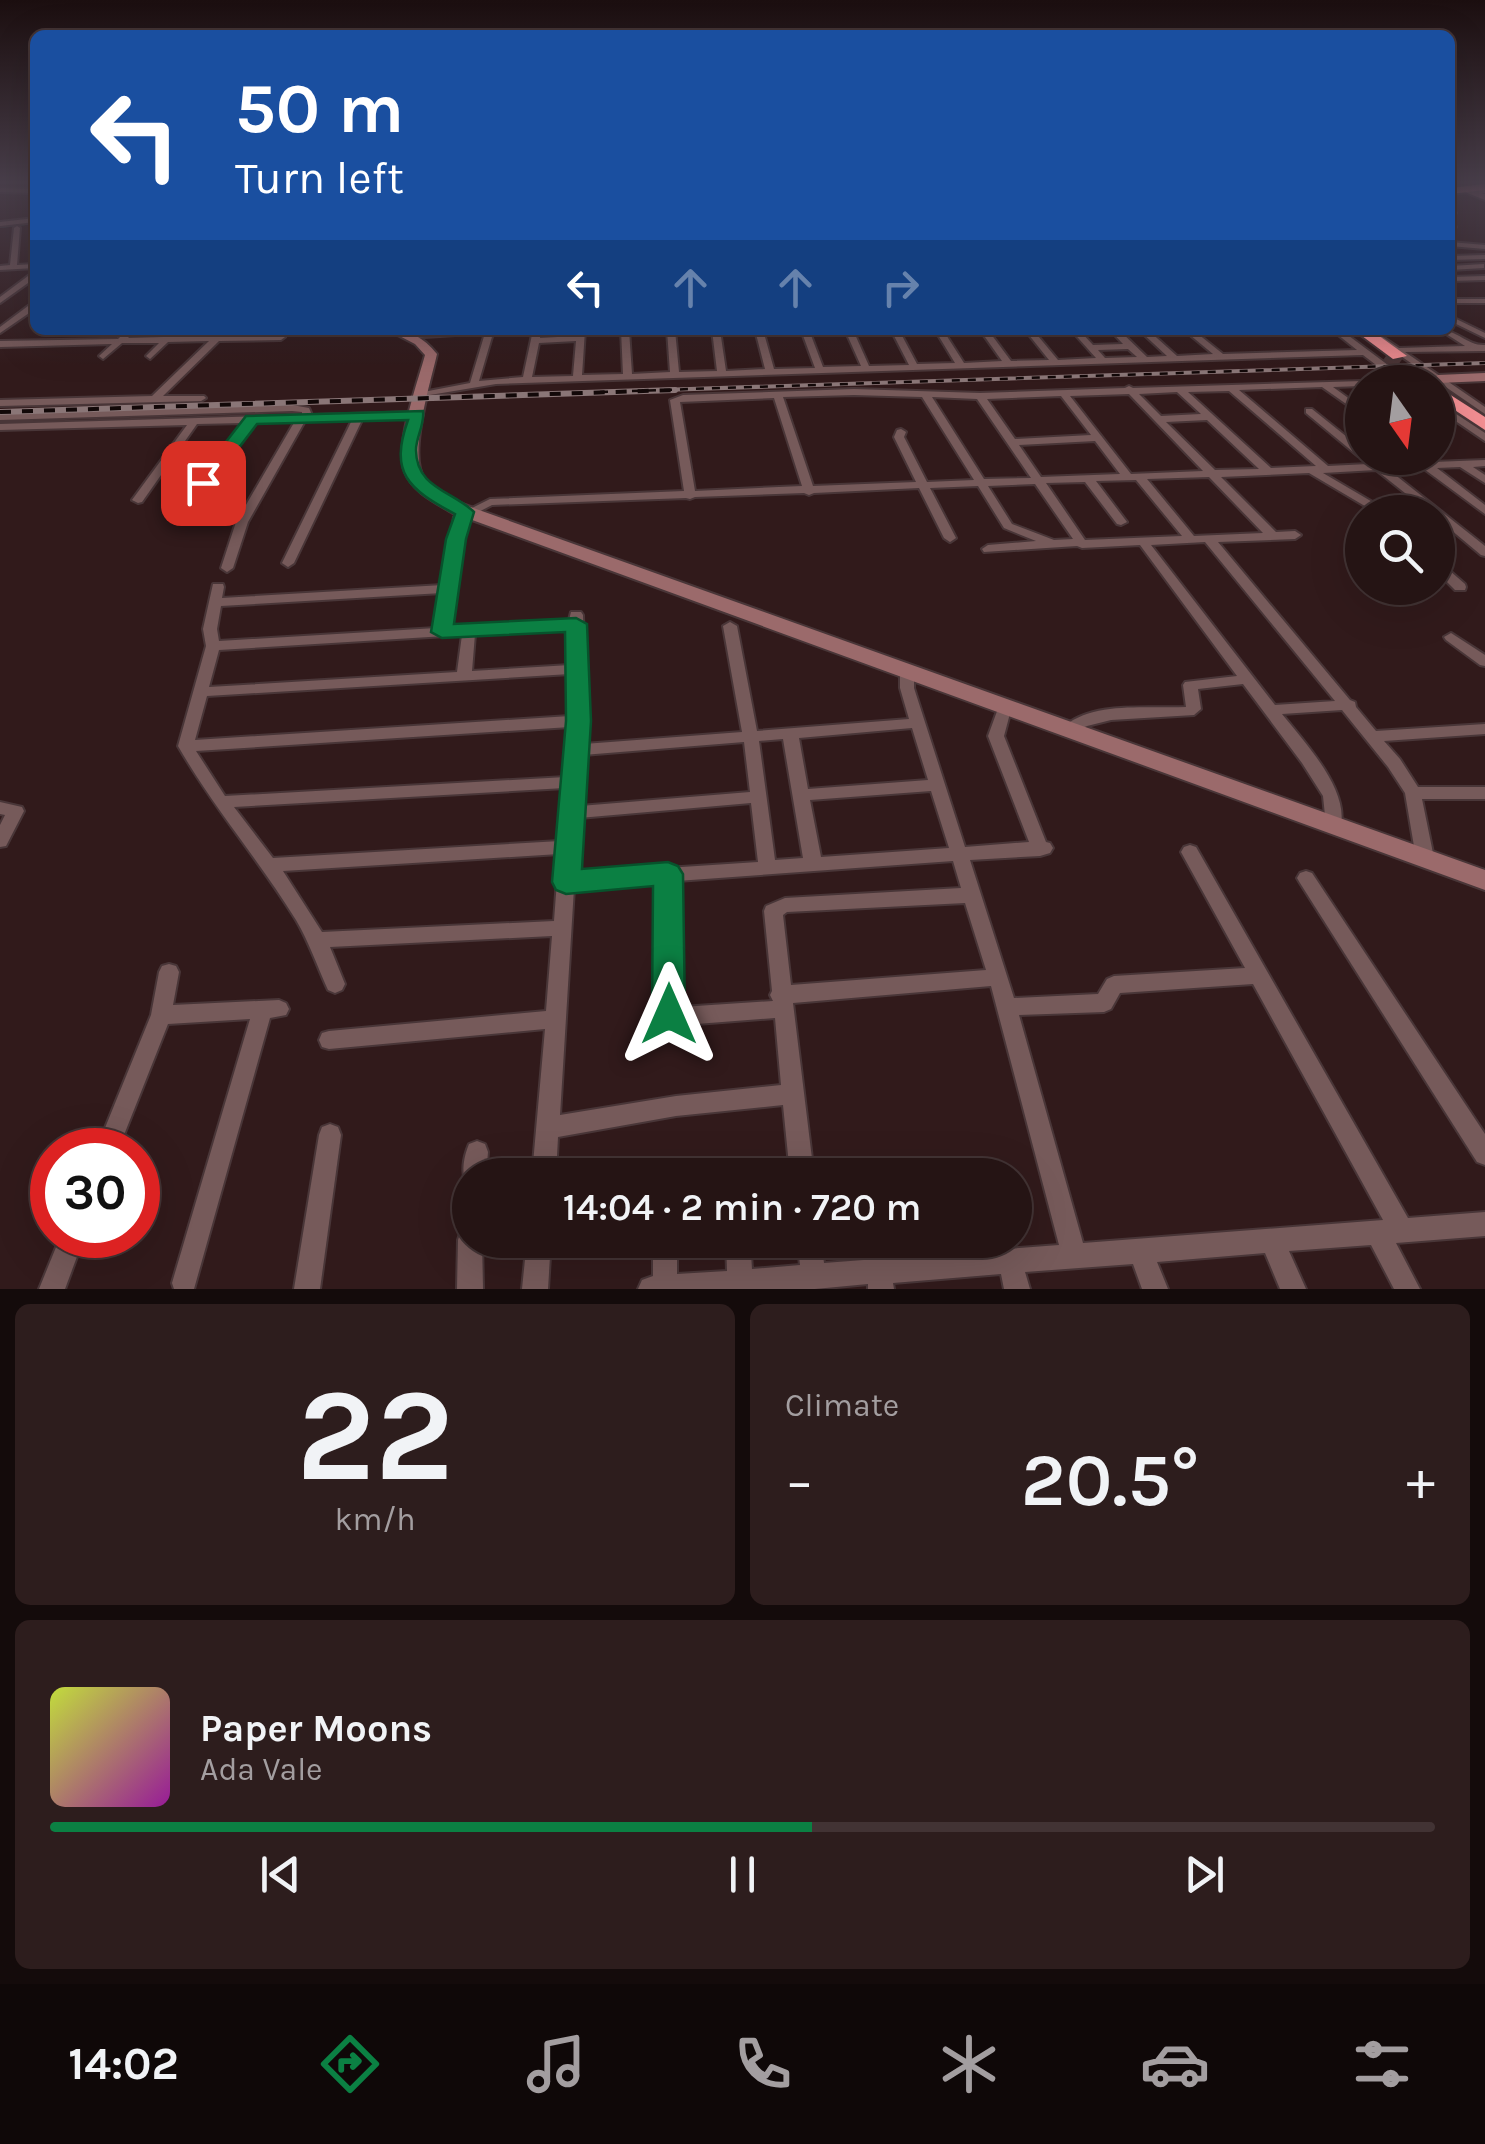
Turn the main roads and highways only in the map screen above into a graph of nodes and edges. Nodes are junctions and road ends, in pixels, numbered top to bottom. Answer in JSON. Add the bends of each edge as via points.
{"nodes":[{"id":1,"x":403,"y":335,"type":"edge"},
{"id":2,"x":1355,"y":335,"type":"edge"},
{"id":3,"x":1368,"y":335,"type":"edge"},
{"id":4,"x":1485,"y":377,"type":"edge"},
{"id":5,"x":1455,"y":378,"type":"edge"},
{"id":6,"x":1455,"y":396,"type":"edge"},
{"id":7,"x":1455,"y":402,"type":"edge"},
{"id":8,"x":1485,"y":414,"type":"edge"},
{"id":9,"x":1485,"y":425,"type":"edge"},
{"id":10,"x":1485,"y":880,"type":"edge"}],
"edges":[{"from":1,"to":10,"type":"main road","via":[[431,354],[407,446],[409,468],[429,493],[465,512]]},
{"from":2,"to":3,"type":"highway","via":[[1390,359]]},
{"from":4,"to":5,"type":"main road"},
{"from":6,"to":8,"type":"highway"},
{"from":7,"to":9,"type":"highway"}]}
